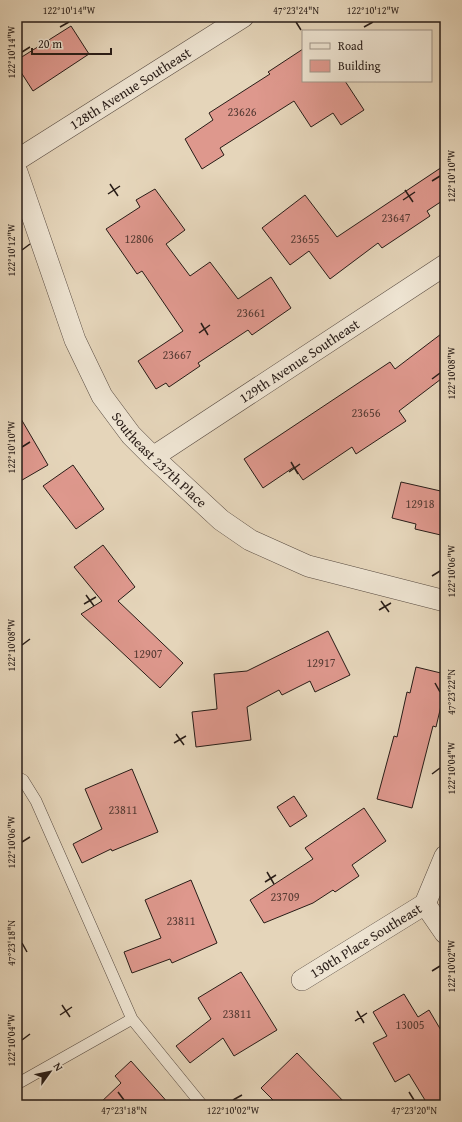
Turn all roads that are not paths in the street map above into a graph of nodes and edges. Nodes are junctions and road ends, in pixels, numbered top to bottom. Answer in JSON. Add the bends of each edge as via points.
{"nodes":[{"id":1,"x":243,"y":17,"type":"edge"},
{"id":2,"x":17,"y":160,"type":"edge"},
{"id":3,"x":17,"y":172,"type":"edge"},
{"id":4,"x":445,"y":265,"type":"edge"},
{"id":5,"x":153,"y":458,"type":"junction"},
{"id":6,"x":445,"y":601,"type":"edge"},
{"id":7,"x":17,"y":777,"type":"edge"},
{"id":8,"x":445,"y":856,"type":"edge"},
{"id":9,"x":425,"y":904,"type":"junction"},
{"id":10,"x":445,"y":933,"type":"edge"},
{"id":11,"x":302,"y":980,"type":"dead end"},
{"id":12,"x":132,"y":1020,"type":"junction"},
{"id":13,"x":17,"y":1084,"type":"edge"},
{"id":14,"x":202,"y":1105,"type":"edge"}],
"edges":[{"from":1,"to":2,"type":"street","name":"128th Avenue Southeast"},
{"from":3,"to":5,"type":"street","name":"Southeast 237th Place","via":[[75,340],[102,396],[131,435]]},
{"from":4,"to":5,"type":"street","name":"129th Avenue Southeast"},
{"from":5,"to":6,"type":"street","name":"Southeast 237th Place","via":[[221,520],[250,540],[308,566]]},
{"from":7,"to":12,"type":"lane","via":[[22,780],[36,801]]},
{"from":8,"to":9,"type":"street","name":"130th Place Southeast"},
{"from":9,"to":10,"type":"street"},
{"from":9,"to":11,"type":"street","name":"130th Place Southeast"},
{"from":12,"to":13,"type":"lane"},
{"from":12,"to":14,"type":"lane"}]}
